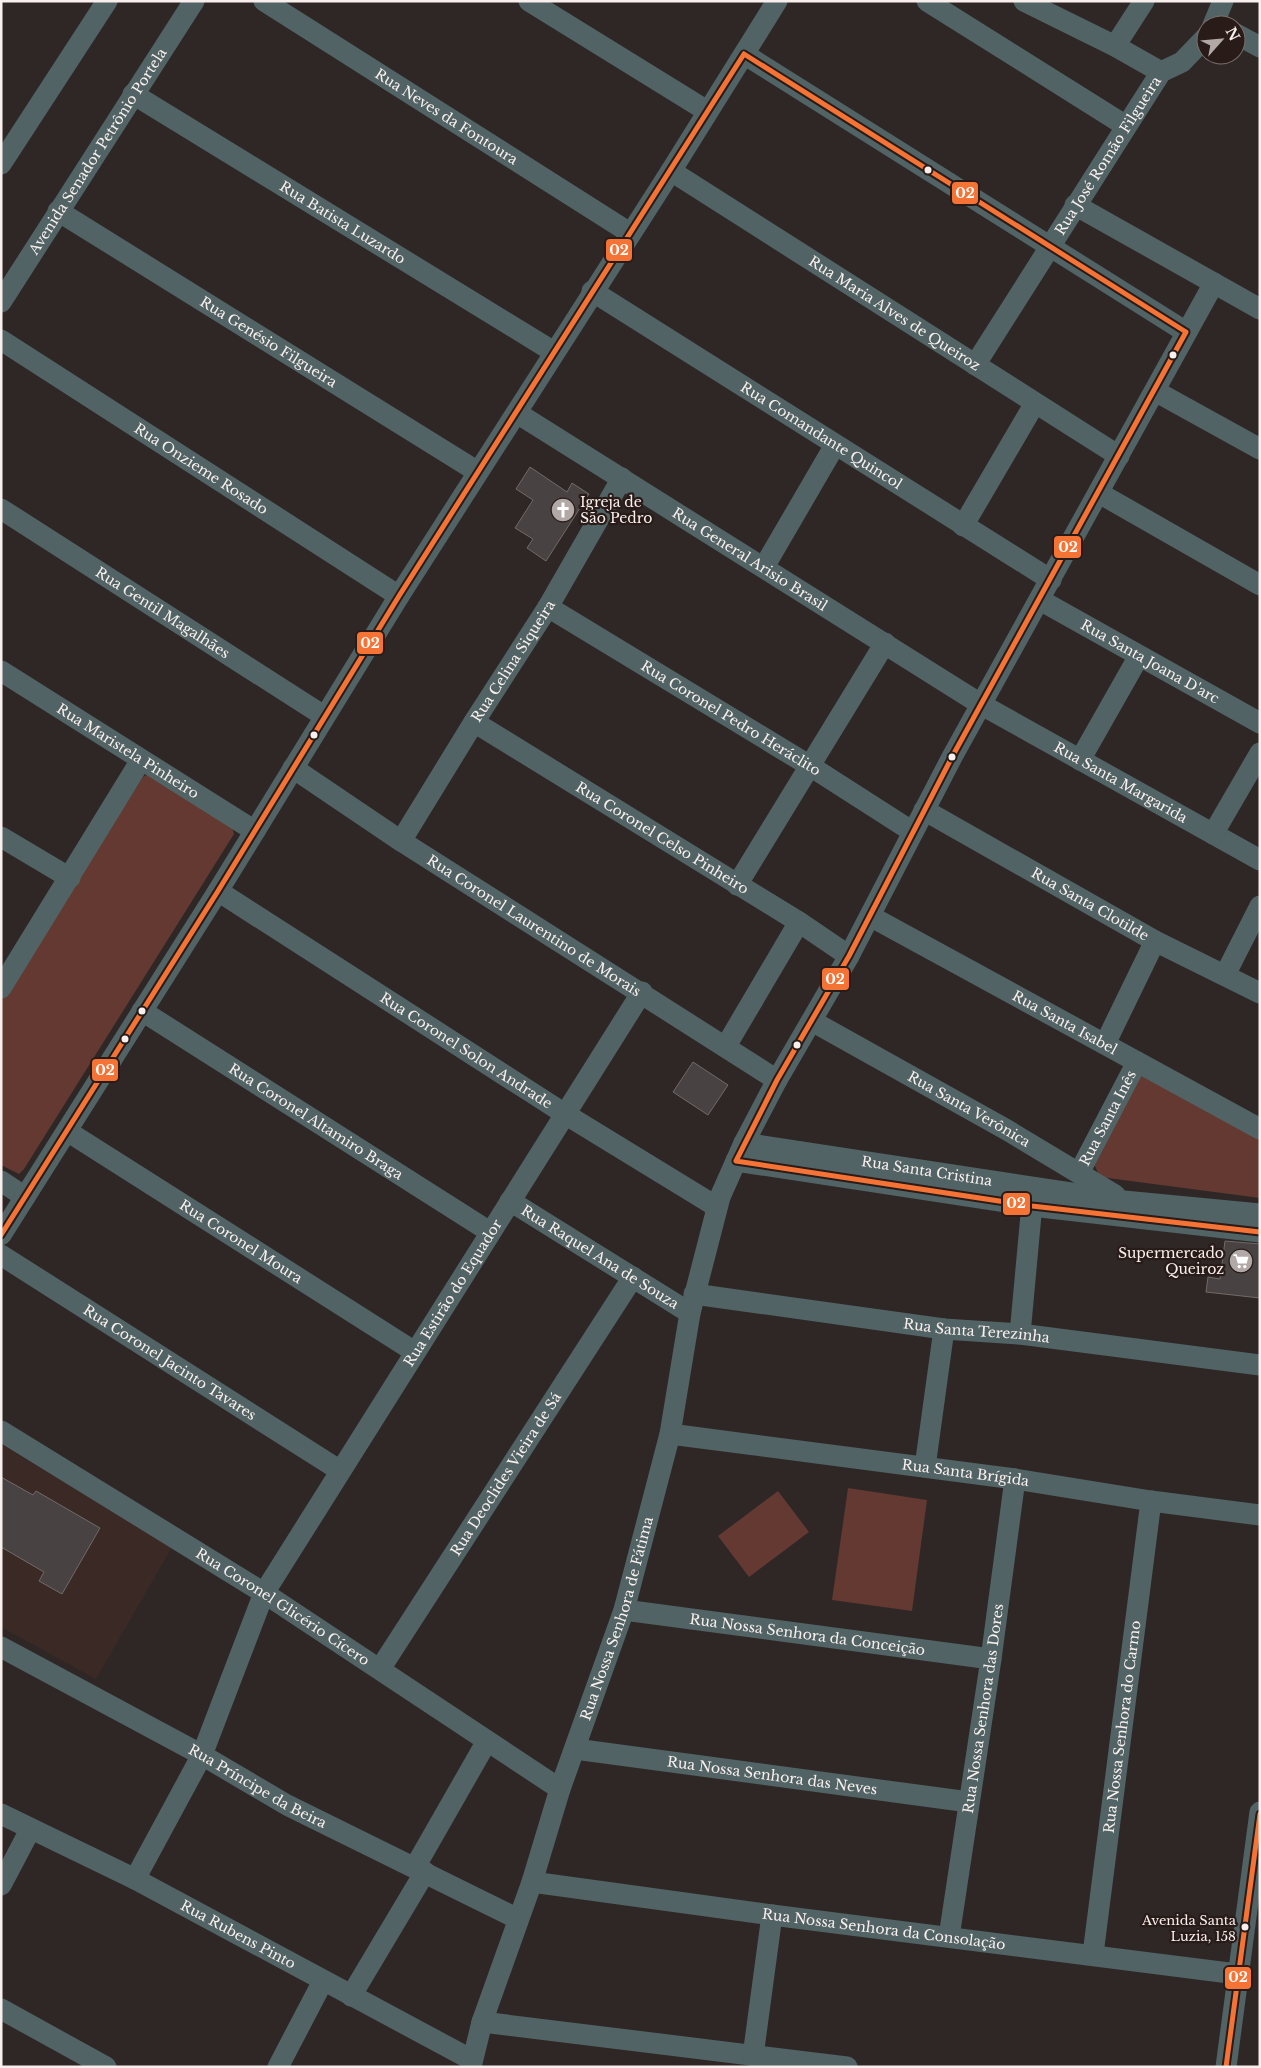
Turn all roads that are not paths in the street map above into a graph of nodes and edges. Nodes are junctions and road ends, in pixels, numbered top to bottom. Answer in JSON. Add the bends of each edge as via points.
{"nodes":[{"id":1,"x":107,"y":1,"type":"edge"},
{"id":2,"x":194,"y":1,"type":"edge"},
{"id":3,"x":264,"y":1,"type":"edge"},
{"id":4,"x":529,"y":1,"type":"edge"},
{"id":5,"x":777,"y":1,"type":"edge"},
{"id":6,"x":927,"y":1,"type":"edge"},
{"id":7,"x":1024,"y":1,"type":"edge"},
{"id":8,"x":1144,"y":1,"type":"edge"},
{"id":9,"x":1222,"y":1,"type":"edge"},
{"id":10,"x":1217,"y":15,"type":"edge"},
{"id":11,"x":1246,"y":39,"type":"edge"},
{"id":12,"x":1115,"y":46,"type":"junction"},
{"id":13,"x":1196,"y":46,"type":"edge"},
{"id":14,"x":1260,"y":47,"type":"edge"},
{"id":15,"x":744,"y":54,"type":"junction"},
{"id":16,"x":1160,"y":72,"type":"junction"},
{"id":17,"x":133,"y":94,"type":"junction"},
{"id":18,"x":707,"y":111,"type":"junction"},
{"id":19,"x":1126,"y":126,"type":"junction"},
{"id":20,"x":1,"y":164,"type":"edge"},
{"id":21,"x":671,"y":171,"type":"junction"},
{"id":22,"x":1074,"y":205,"type":"junction"},
{"id":23,"x":58,"y":211,"type":"junction"},
{"id":24,"x":630,"y":234,"type":"junction"},
{"id":25,"x":1052,"y":246,"type":"junction"},
{"id":26,"x":1214,"y":283,"type":"junction"},
{"id":27,"x":592,"y":291,"type":"junction"},
{"id":28,"x":1,"y":302,"type":"edge"},
{"id":29,"x":1260,"y":309,"type":"edge"},
{"id":30,"x":1186,"y":332,"type":"junction"},
{"id":31,"x":1,"y":340,"type":"edge"},
{"id":32,"x":554,"y":352,"type":"junction"},
{"id":33,"x":975,"y":365,"type":"junction"},
{"id":34,"x":1155,"y":391,"type":"junction"},
{"id":35,"x":1035,"y":403,"type":"junction"},
{"id":36,"x":517,"y":414,"type":"junction"},
{"id":37,"x":835,"y":445,"type":"junction"},
{"id":38,"x":1260,"y":449,"type":"edge"},
{"id":39,"x":1119,"y":456,"type":"junction"},
{"id":40,"x":478,"y":472,"type":"junction"},
{"id":41,"x":622,"y":478,"type":"junction"},
{"id":42,"x":1099,"y":493,"type":"junction"},
{"id":43,"x":1,"y":509,"type":"edge"},
{"id":44,"x":963,"y":526,"type":"junction"},
{"id":45,"x":764,"y":567,"type":"junction"},
{"id":46,"x":1051,"y":580,"type":"junction"},
{"id":47,"x":1260,"y":585,"type":"edge"},
{"id":48,"x":399,"y":596,"type":"junction"},
{"id":49,"x":1040,"y":600,"type":"junction"},
{"id":50,"x":548,"y":607,"type":"junction"},
{"id":51,"x":885,"y":643,"type":"junction"},
{"id":52,"x":1139,"y":656,"type":"junction"},
{"id":53,"x":1,"y":672,"type":"edge"},
{"id":54,"x":982,"y":705,"type":"junction"},
{"id":55,"x":324,"y":716,"type":"junction"},
{"id":56,"x":474,"y":722,"type":"junction"},
{"id":57,"x":1260,"y":723,"type":"edge"},
{"id":58,"x":1260,"y":753,"type":"edge"},
{"id":59,"x":141,"y":760,"type":"junction"},
{"id":60,"x":1080,"y":760,"type":"junction"},
{"id":61,"x":810,"y":766,"type":"junction"},
{"id":62,"x":293,"y":768,"type":"junction"},
{"id":63,"x":924,"y":810,"type":"junction"},
{"id":64,"x":255,"y":831,"type":"junction"},
{"id":65,"x":912,"y":832,"type":"junction"},
{"id":66,"x":1213,"y":834,"type":"junction"},
{"id":67,"x":1,"y":837,"type":"edge"},
{"id":68,"x":401,"y":841,"type":"junction"},
{"id":69,"x":1260,"y":860,"type":"edge"},
{"id":70,"x":70,"y":878,"type":"junction"},
{"id":71,"x":737,"y":885,"type":"junction"},
{"id":72,"x":218,"y":891,"type":"junction"},
{"id":73,"x":1260,"y":906,"type":"edge"},
{"id":74,"x":870,"y":916,"type":"junction"},
{"id":75,"x":799,"y":922,"type":"junction"},
{"id":76,"x":1155,"y":941,"type":"junction"},
{"id":77,"x":849,"y":956,"type":"junction"},
{"id":78,"x":1225,"y":975,"type":"junction"},
{"id":79,"x":1,"y":988,"type":"edge"},
{"id":80,"x":642,"y":992,"type":"junction"},
{"id":81,"x":1260,"y":993,"type":"edge"},
{"id":82,"x":142,"y":1011,"type":"junction"},
{"id":83,"x":812,"y":1022,"type":"junction"},
{"id":84,"x":1105,"y":1044,"type":"junction"},
{"id":85,"x":726,"y":1046,"type":"junction"},
{"id":86,"x":1137,"y":1062,"type":"junction"},
{"id":87,"x":777,"y":1080,"type":"junction"},
{"id":88,"x":564,"y":1114,"type":"junction"},
{"id":89,"x":1260,"y":1129,"type":"edge"},
{"id":90,"x":67,"y":1131,"type":"junction"},
{"id":91,"x":740,"y":1152,"type":"junction"},
{"id":92,"x":1079,"y":1173,"type":"junction"},
{"id":93,"x":1,"y":1181,"type":"edge"},
{"id":94,"x":25,"y":1197,"type":"junction"},
{"id":95,"x":1033,"y":1197,"type":"junction"},
{"id":96,"x":510,"y":1201,"type":"junction"},
{"id":97,"x":1124,"y":1201,"type":"junction"},
{"id":98,"x":717,"y":1207,"type":"junction"},
{"id":99,"x":1260,"y":1214,"type":"edge"},
{"id":100,"x":490,"y":1232,"type":"junction"},
{"id":101,"x":1260,"y":1232,"type":"edge"},
{"id":102,"x":1,"y":1234,"type":"edge"},
{"id":103,"x":1,"y":1255,"type":"edge"},
{"id":104,"x":633,"y":1277,"type":"junction"},
{"id":105,"x":692,"y":1304,"type":"junction"},
{"id":106,"x":944,"y":1329,"type":"junction"},
{"id":107,"x":1020,"y":1334,"type":"junction"},
{"id":108,"x":414,"y":1352,"type":"junction"},
{"id":109,"x":1260,"y":1365,"type":"edge"},
{"id":110,"x":1,"y":1431,"type":"edge"},
{"id":111,"x":670,"y":1434,"type":"junction"},
{"id":112,"x":925,"y":1467,"type":"junction"},
{"id":113,"x":340,"y":1470,"type":"junction"},
{"id":114,"x":1015,"y":1479,"type":"junction"},
{"id":115,"x":1151,"y":1501,"type":"junction"},
{"id":116,"x":1260,"y":1514,"type":"edge"},
{"id":117,"x":264,"y":1593,"type":"junction"},
{"id":118,"x":624,"y":1610,"type":"junction"},
{"id":119,"x":1,"y":1647,"type":"edge"},
{"id":120,"x":992,"y":1659,"type":"junction"},
{"id":121,"x":380,"y":1669,"type":"junction"},
{"id":122,"x":488,"y":1741,"type":"junction"},
{"id":123,"x":575,"y":1749,"type":"junction"},
{"id":124,"x":202,"y":1755,"type":"junction"},
{"id":125,"x":560,"y":1789,"type":"junction"},
{"id":126,"x":969,"y":1802,"type":"junction"},
{"id":127,"x":1260,"y":1812,"type":"edge"},
{"id":128,"x":1,"y":1814,"type":"edge"},
{"id":129,"x":30,"y":1830,"type":"junction"},
{"id":130,"x":420,"y":1870,"type":"junction"},
{"id":131,"x":135,"y":1880,"type":"junction"},
{"id":132,"x":532,"y":1882,"type":"junction"},
{"id":133,"x":1,"y":1885,"type":"edge"},
{"id":134,"x":772,"y":1915,"type":"junction"},
{"id":135,"x":518,"y":1919,"type":"junction"},
{"id":136,"x":949,"y":1937,"type":"junction"},
{"id":137,"x":1093,"y":1954,"type":"junction"},
{"id":138,"x":1237,"y":1974,"type":"junction"},
{"id":139,"x":323,"y":1981,"type":"junction"},
{"id":140,"x":352,"y":1996,"type":"junction"},
{"id":141,"x":1,"y":2009,"type":"edge"},
{"id":142,"x":482,"y":2022,"type":"junction"},
{"id":143,"x":753,"y":2056,"type":"junction"},
{"id":144,"x":472,"y":2063,"type":"edge"},
{"id":145,"x":106,"y":2067,"type":"edge"},
{"id":146,"x":278,"y":2067,"type":"edge"},
{"id":147,"x":847,"y":2067,"type":"edge"},
{"id":148,"x":1226,"y":2067,"type":"edge"}],
"edges":[{"from":1,"to":20,"type":"street"},
{"from":2,"to":17,"type":"street","name":"Avenida Senador Petrônio Portela"},
{"from":3,"to":24,"type":"street","name":"Rua Neves da Fontoura"},
{"from":4,"to":18,"type":"street"},
{"from":5,"to":15,"type":"street"},
{"from":6,"to":19,"type":"street"},
{"from":7,"to":12,"type":"street"},
{"from":8,"to":12,"type":"street"},
{"from":9,"to":10,"type":"street","name":"Rua José Romão Filgueira"},
{"from":11,"to":14,"type":"street"},
{"from":12,"to":16,"type":"street"},
{"from":13,"to":16,"type":"street","name":"Rua José Romão Filgueira","via":[[1182,62]]},
{"from":15,"to":18,"type":"street"},
{"from":15,"to":25,"type":"street"},
{"from":16,"to":19,"type":"street","name":"Rua José Romão Filgueira"},
{"from":17,"to":23,"type":"street","name":"Avenida Senador Petrônio Portela"},
{"from":17,"to":32,"type":"street","name":"Rua Batista Luzardo"},
{"from":18,"to":21,"type":"street"},
{"from":19,"to":22,"type":"street","name":"Rua José Romão Filgueira"},
{"from":21,"to":24,"type":"street"},
{"from":21,"to":33,"type":"street","name":"Rua Maria Alves de Queiroz"},
{"from":22,"to":25,"type":"street","name":"Rua José Romão Filgueira"},
{"from":22,"to":26,"type":"street"},
{"from":23,"to":28,"type":"street","name":"Avenida Senador Petrônio Portela"},
{"from":23,"to":40,"type":"street","name":"Rua Genésio Filgueira"},
{"from":24,"to":27,"type":"street"},
{"from":25,"to":30,"type":"street"},
{"from":25,"to":33,"type":"street","name":"Rua José Romão Filgueira"},
{"from":26,"to":29,"type":"street"},
{"from":26,"to":30,"type":"street","name":"Rua Nossa Senhora de Fátima"},
{"from":27,"to":32,"type":"street"},
{"from":27,"to":37,"type":"street","name":"Rua Comandante Quincol"},
{"from":30,"to":34,"type":"street","name":"Rua Nossa Senhora de Fátima"},
{"from":31,"to":48,"type":"street","name":"Rua Onzieme Rosado"},
{"from":32,"to":36,"type":"street"},
{"from":33,"to":35,"type":"street","name":"Rua Maria Alves de Queiroz"},
{"from":34,"to":38,"type":"street"},
{"from":34,"to":39,"type":"street","name":"Rua Nossa Senhora de Fátima"},
{"from":35,"to":39,"type":"street","name":"Rua Maria Alves de Queiroz"},
{"from":35,"to":44,"type":"street"},
{"from":36,"to":40,"type":"street"},
{"from":36,"to":41,"type":"street","name":"Rua General Arisio Brasil"},
{"from":37,"to":44,"type":"street","name":"Rua Comandante Quincol"},
{"from":37,"to":45,"type":"street"},
{"from":39,"to":42,"type":"street","name":"Rua Nossa Senhora de Fátima"},
{"from":40,"to":48,"type":"street"},
{"from":41,"to":45,"type":"street","name":"Rua General Arisio Brasil"},
{"from":41,"to":50,"type":"street","name":"Rua Celina Siqueira"},
{"from":42,"to":46,"type":"street","name":"Rua Nossa Senhora de Fátima"},
{"from":42,"to":47,"type":"street"},
{"from":43,"to":55,"type":"street","name":"Rua Gentil Magalhães"},
{"from":44,"to":46,"type":"street","name":"Rua Comandante Quincol"},
{"from":45,"to":51,"type":"street","name":"Rua General Arisio Brasil"},
{"from":46,"to":49,"type":"street","name":"Rua Nossa Senhora de Fátima"},
{"from":48,"to":55,"type":"street"},
{"from":49,"to":52,"type":"street","name":"Rua Santa Joana D'arc"},
{"from":49,"to":54,"type":"street","name":"Rua Nossa Senhora de Fátima"},
{"from":50,"to":56,"type":"street","name":"Rua Celina Siqueira"},
{"from":50,"to":61,"type":"street","name":"Rua Coronel Pedro Heráclito"},
{"from":51,"to":54,"type":"street","name":"Rua General Arisio Brasil"},
{"from":51,"to":61,"type":"street"},
{"from":52,"to":57,"type":"street","name":"Rua Santa Joana D'arc"},
{"from":52,"to":60,"type":"street"},
{"from":53,"to":59,"type":"street","name":"Rua Maristela Pinheiro"},
{"from":54,"to":60,"type":"street","name":"Rua Santa Margarida"},
{"from":54,"to":63,"type":"street","name":"Rua Nossa Senhora de Fátima"},
{"from":55,"to":62,"type":"street"},
{"from":56,"to":68,"type":"street","name":"Rua Celina Siqueira"},
{"from":56,"to":71,"type":"street","name":"Rua Coronel Celso Pinheiro"},
{"from":58,"to":66,"type":"street"},
{"from":59,"to":64,"type":"street","name":"Rua Maristela Pinheiro"},
{"from":59,"to":70,"type":"street"},
{"from":60,"to":66,"type":"street","name":"Rua Santa Margarida"},
{"from":61,"to":65,"type":"street","name":"Rua Coronel Pedro Heráclito"},
{"from":61,"to":71,"type":"street"},
{"from":62,"to":64,"type":"street"},
{"from":62,"to":68,"type":"street","name":"Rua Coronel Laurentino de Morais"},
{"from":63,"to":65,"type":"street","name":"Rua Nossa Senhora de Fátima"},
{"from":63,"to":76,"type":"street","name":"Rua Santa Clotilde"},
{"from":64,"to":72,"type":"street"},
{"from":65,"to":74,"type":"street","name":"Rua Nossa Senhora de Fátima"},
{"from":66,"to":69,"type":"street","name":"Rua Santa Margarida"},
{"from":67,"to":70,"type":"street"},
{"from":68,"to":80,"type":"street","name":"Rua Coronel Laurentino de Morais"},
{"from":70,"to":79,"type":"street"},
{"from":71,"to":75,"type":"street","name":"Rua Coronel Celso Pinheiro"},
{"from":72,"to":82,"type":"street"},
{"from":72,"to":88,"type":"street","name":"Rua Coronel Solon Andrade"},
{"from":73,"to":78,"type":"street"},
{"from":74,"to":77,"type":"street","name":"Rua Nossa Senhora de Fátima"},
{"from":74,"to":84,"type":"street","name":"Rua Santa Isabel"},
{"from":75,"to":77,"type":"street","name":"Rua Coronel Celso Pinheiro"},
{"from":75,"to":85,"type":"street"},
{"from":76,"to":78,"type":"street","name":"Rua Santa Clotilde"},
{"from":76,"to":84,"type":"street"},
{"from":77,"to":83,"type":"street","name":"Rua Nossa Senhora de Fátima"},
{"from":78,"to":81,"type":"street","name":"Rua Santa Clotilde"},
{"from":80,"to":85,"type":"street","name":"Rua Coronel Laurentino de Morais"},
{"from":80,"to":88,"type":"street","name":"Rua Estirão do Equador"},
{"from":82,"to":90,"type":"street"},
{"from":82,"to":100,"type":"street","name":"Rua Coronel Altamiro Braga"},
{"from":83,"to":87,"type":"street","name":"Rua Nossa Senhora de Fátima"},
{"from":83,"to":92,"type":"street","name":"Rua Santa Verônica"},
{"from":84,"to":86,"type":"street","name":"Rua Santa Isabel"},
{"from":85,"to":87,"type":"street","name":"Rua Coronel Laurentino de Morais"},
{"from":86,"to":89,"type":"street","name":"Rua Santa Isabel"},
{"from":86,"to":92,"type":"street","name":"Rua Santa Inês"},
{"from":87,"to":91,"type":"street","name":"Rua Nossa Senhora de Fátima"},
{"from":88,"to":96,"type":"street","name":"Rua Estirão do Equador"},
{"from":88,"to":98,"type":"street","name":"Rua Coronel Solon Andrade"},
{"from":90,"to":94,"type":"street"},
{"from":90,"to":108,"type":"street","name":"Rua Coronel Moura"},
{"from":91,"to":95,"type":"street","name":"Rua Santa Cristina"},
{"from":91,"to":98,"type":"street","name":"Rua Nossa Senhora de Fátima"},
{"from":92,"to":97,"type":"street","name":"Rua Santa Verônica"},
{"from":93,"to":94,"type":"street"},
{"from":94,"to":102,"type":"street"},
{"from":95,"to":97,"type":"street","name":"Rua Santa Cristina"},
{"from":95,"to":101,"type":"street","name":"Rua Santa Cristina"},
{"from":95,"to":107,"type":"street"},
{"from":96,"to":100,"type":"street","name":"Rua Estirão do Equador"},
{"from":96,"to":104,"type":"street","name":"Rua Raquel Ana de Souza"},
{"from":97,"to":99,"type":"street","name":"Rua Santa Cristina"},
{"from":98,"to":105,"type":"street","name":"Rua Nossa Senhora de Fátima"},
{"from":100,"to":108,"type":"street","name":"Rua Estirão do Equador"},
{"from":103,"to":113,"type":"street","name":"Rua Coronel Jacinto Tavares"},
{"from":104,"to":105,"type":"street","name":"Rua Raquel Ana de Souza"},
{"from":104,"to":121,"type":"street","name":"Rua Deoclides Vieira de Sá"},
{"from":105,"to":106,"type":"street","name":"Rua Santa Terezinha"},
{"from":105,"to":111,"type":"street","name":"Rua Nossa Senhora de Fátima"},
{"from":106,"to":107,"type":"street","name":"Rua Santa Terezinha"},
{"from":106,"to":112,"type":"street"},
{"from":107,"to":109,"type":"street","name":"Rua Santa Terezinha"},
{"from":108,"to":113,"type":"street","name":"Rua Estirão do Equador"},
{"from":110,"to":117,"type":"street","name":"Rua Coronel Glicério Cícero"},
{"from":111,"to":112,"type":"street","name":"Rua Santa Brígida"},
{"from":111,"to":118,"type":"street","name":"Rua Nossa Senhora de Fátima"},
{"from":112,"to":114,"type":"street","name":"Rua Santa Brígida"},
{"from":113,"to":117,"type":"street","name":"Rua Estirão do Equador"},
{"from":114,"to":115,"type":"street","name":"Rua Santa Brígida"},
{"from":114,"to":120,"type":"street","name":"Rua Nossa Senhora das Dores"},
{"from":115,"to":116,"type":"street","name":"Rua Santa Brígida"},
{"from":115,"to":137,"type":"street","name":"Rua Nossa Senhora do Carmo"},
{"from":117,"to":121,"type":"street","name":"Rua Coronel Glicério Cícero"},
{"from":117,"to":124,"type":"street","name":"Rua Estirão do Equador"},
{"from":118,"to":120,"type":"street","name":"Rua Nossa Senhora da Conceição"},
{"from":118,"to":123,"type":"street","name":"Rua Nossa Senhora de Fátima"},
{"from":119,"to":124,"type":"street","name":"Rua Príncipe da Beira"},
{"from":120,"to":126,"type":"street","name":"Rua Nossa Senhora das Dores"},
{"from":121,"to":122,"type":"street","name":"Rua Coronel Glicério Cícero"},
{"from":122,"to":125,"type":"street","name":"Rua Coronel Glicério Cícero"},
{"from":122,"to":130,"type":"street"},
{"from":123,"to":125,"type":"street","name":"Rua Nossa Senhora de Fátima"},
{"from":123,"to":126,"type":"street","name":"Rua Nossa Senhora das Neves"},
{"from":124,"to":130,"type":"street","name":"Rua Príncipe da Beira","via":[[287,1805]]},
{"from":124,"to":131,"type":"street","name":"Rua Estirão do Equador"},
{"from":125,"to":132,"type":"street","name":"Rua Nossa Senhora de Fátima"},
{"from":126,"to":136,"type":"street","name":"Rua Nossa Senhora das Dores"},
{"from":127,"to":138,"type":"street"},
{"from":128,"to":129,"type":"street","name":"Rua Rubens Pinto"},
{"from":129,"to":131,"type":"street","name":"Rua Rubens Pinto"},
{"from":129,"to":133,"type":"street"},
{"from":130,"to":135,"type":"street","name":"Rua Príncipe da Beira"},
{"from":130,"to":140,"type":"street"},
{"from":131,"to":139,"type":"street","name":"Rua Rubens Pinto"},
{"from":132,"to":134,"type":"street","name":"Rua Nossa Senhora da Consolação"},
{"from":132,"to":135,"type":"street","name":"Rua Nossa Senhora de Fátima"},
{"from":134,"to":136,"type":"street","name":"Rua Nossa Senhora da Consolação"},
{"from":134,"to":143,"type":"street"},
{"from":135,"to":142,"type":"street","name":"Rua Nossa Senhora de Fátima"},
{"from":136,"to":137,"type":"street","name":"Rua Nossa Senhora da Consolação"},
{"from":137,"to":138,"type":"street","name":"Rua Nossa Senhora da Consolação"},
{"from":138,"to":148,"type":"street"},
{"from":139,"to":140,"type":"street","name":"Rua Rubens Pinto"},
{"from":139,"to":146,"type":"street"},
{"from":140,"to":144,"type":"street","name":"Rua Rubens Pinto"},
{"from":141,"to":145,"type":"street"},
{"from":142,"to":143,"type":"street"},
{"from":142,"to":144,"type":"street","name":"Rua Nossa Senhora de Fátima"},
{"from":143,"to":147,"type":"street"}]}
